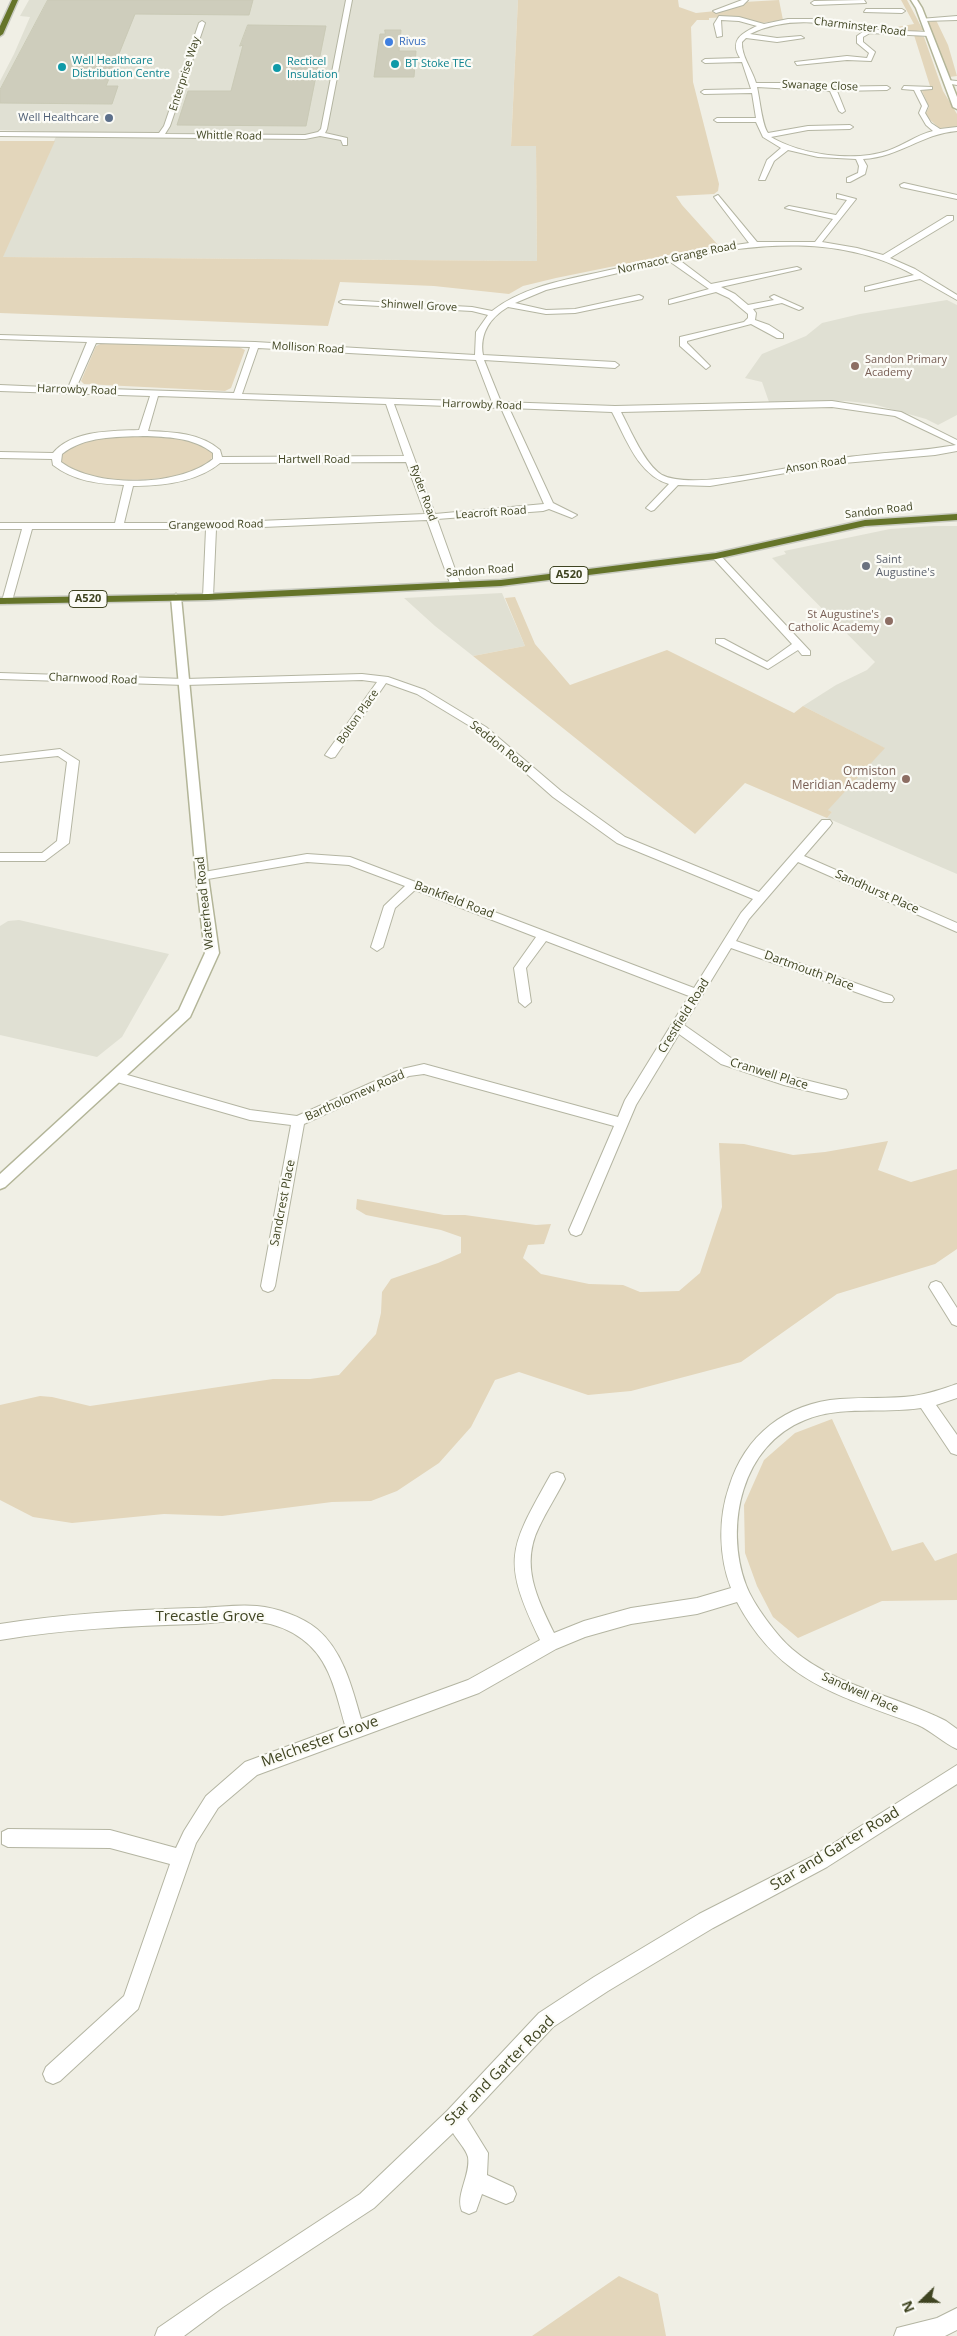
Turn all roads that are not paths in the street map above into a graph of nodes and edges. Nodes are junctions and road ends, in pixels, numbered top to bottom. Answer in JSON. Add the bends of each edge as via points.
{"nodes":[{"id":1,"x":15,"y":0,"type":"edge"},
{"id":2,"x":349,"y":0,"type":"edge"},
{"id":3,"x":745,"y":0,"type":"edge"},
{"id":4,"x":914,"y":0,"type":"edge"},
{"id":5,"x":863,"y":1,"type":"edge"},
{"id":6,"x":813,"y":2,"type":"edge"},
{"id":7,"x":716,"y":11,"type":"dead end"},
{"id":8,"x":902,"y":11,"type":"dead end"},
{"id":9,"x":957,"y":18,"type":"edge"},
{"id":10,"x":923,"y":19,"type":"junction"},
{"id":11,"x":820,"y":20,"type":"junction"},
{"id":12,"x":202,"y":23,"type":"dead end"},
{"id":13,"x":762,"y":26,"type":"junction"},
{"id":14,"x":870,"y":31,"type":"junction"},
{"id":15,"x":0,"y":34,"type":"edge"},
{"id":16,"x":928,"y":34,"type":"junction"},
{"id":17,"x":719,"y":36,"type":"dead end"},
{"id":18,"x":743,"y":36,"type":"junction"},
{"id":19,"x":801,"y":38,"type":"dead end"},
{"id":20,"x":742,"y":60,"type":"junction"},
{"id":21,"x":704,"y":61,"type":"dead end"},
{"id":22,"x":798,"y":62,"type":"dead end"},
{"id":23,"x":810,"y":63,"type":"junction"},
{"id":24,"x":815,"y":70,"type":"dead end"},
{"id":25,"x":947,"y":82,"type":"junction"},
{"id":26,"x":957,"y":83,"type":"edge"},
{"id":27,"x":754,"y":88,"type":"junction"},
{"id":28,"x":832,"y":88,"type":"junction"},
{"id":29,"x":887,"y":88,"type":"dead end"},
{"id":30,"x":904,"y":88,"type":"dead end"},
{"id":31,"x":916,"y":88,"type":"junction"},
{"id":32,"x":930,"y":88,"type":"dead end"},
{"id":33,"x":704,"y":92,"type":"dead end"},
{"id":34,"x":957,"y":107,"type":"edge"},
{"id":35,"x":842,"y":111,"type":"dead end"},
{"id":36,"x":716,"y":120,"type":"dead end"},
{"id":37,"x":760,"y":120,"type":"junction"},
{"id":38,"x":167,"y":126,"type":"junction"},
{"id":39,"x":850,"y":127,"type":"dead end"},
{"id":40,"x":957,"y":129,"type":"edge"},
{"id":41,"x":938,"y":131,"type":"junction"},
{"id":42,"x":0,"y":134,"type":"edge"},
{"id":43,"x":320,"y":134,"type":"junction"},
{"id":44,"x":161,"y":135,"type":"junction"},
{"id":45,"x":186,"y":135,"type":"junction"},
{"id":46,"x":765,"y":136,"type":"junction"},
{"id":47,"x":345,"y":144,"type":"dead end"},
{"id":48,"x":787,"y":148,"type":"junction"},
{"id":49,"x":859,"y":158,"type":"junction"},
{"id":50,"x":762,"y":178,"type":"dead end"},
{"id":51,"x":850,"y":180,"type":"dead end"},
{"id":52,"x":904,"y":185,"type":"dead end"},
{"id":53,"x":952,"y":187,"type":"dead end"},
{"id":54,"x":947,"y":194,"type":"junction"},
{"id":55,"x":840,"y":196,"type":"dead end"},
{"id":56,"x":718,"y":197,"type":"dead end"},
{"id":57,"x":957,"y":197,"type":"edge"},
{"id":58,"x":852,"y":199,"type":"junction"},
{"id":59,"x":862,"y":201,"type":"dead end"},
{"id":60,"x":789,"y":208,"type":"dead end"},
{"id":61,"x":836,"y":217,"type":"junction"},
{"id":62,"x":950,"y":218,"type":"dead end"},
{"id":63,"x":754,"y":244,"type":"junction"},
{"id":64,"x":816,"y":244,"type":"junction"},
{"id":65,"x":884,"y":258,"type":"junction"},
{"id":66,"x":673,"y":259,"type":"junction"},
{"id":67,"x":797,"y":269,"type":"dead end"},
{"id":68,"x":921,"y":276,"type":"junction"},
{"id":69,"x":710,"y":286,"type":"junction"},
{"id":70,"x":858,"y":288,"type":"dead end"},
{"id":71,"x":719,"y":289,"type":"junction"},
{"id":72,"x":772,"y":296,"type":"dead end"},
{"id":73,"x":639,"y":297,"type":"dead end"},
{"id":74,"x":957,"y":298,"type":"edge"},
{"id":75,"x":782,"y":301,"type":"junction"},
{"id":76,"x":343,"y":302,"type":"dead end"},
{"id":77,"x":672,"y":302,"type":"dead end"},
{"id":78,"x":507,"y":304,"type":"junction"},
{"id":79,"x":747,"y":308,"type":"junction"},
{"id":80,"x":799,"y":308,"type":"dead end"},
{"id":81,"x":495,"y":314,"type":"junction"},
{"id":82,"x":750,"y":321,"type":"junction"},
{"id":83,"x":780,"y":336,"type":"dead end"},
{"id":84,"x":0,"y":337,"type":"edge"},
{"id":85,"x":94,"y":340,"type":"junction"},
{"id":86,"x":255,"y":345,"type":"junction"},
{"id":87,"x":480,"y":358,"type":"junction"},
{"id":88,"x":615,"y":364,"type":"dead end"},
{"id":89,"x":706,"y":366,"type":"dead end"},
{"id":90,"x":0,"y":388,"type":"edge"},
{"id":91,"x":71,"y":390,"type":"junction"},
{"id":92,"x":155,"y":393,"type":"junction"},
{"id":93,"x":236,"y":396,"type":"junction"},
{"id":94,"x":389,"y":402,"type":"junction"},
{"id":95,"x":501,"y":406,"type":"junction"},
{"id":96,"x":615,"y":409,"type":"junction"},
{"id":97,"x":143,"y":433,"type":"junction"},
{"id":98,"x":957,"y":443,"type":"edge"},
{"id":99,"x":957,"y":448,"type":"edge"},
{"id":100,"x":0,"y":455,"type":"edge"},
{"id":101,"x":56,"y":456,"type":"junction"},
{"id":102,"x":410,"y":459,"type":"junction"},
{"id":103,"x":218,"y":460,"type":"junction"},
{"id":104,"x":676,"y":482,"type":"junction"},
{"id":105,"x":129,"y":483,"type":"junction"},
{"id":106,"x":549,"y":505,"type":"junction"},
{"id":107,"x":651,"y":508,"type":"dead end"},
{"id":108,"x":572,"y":515,"type":"dead end"},
{"id":109,"x":432,"y":517,"type":"junction"},
{"id":110,"x":957,"y":517,"type":"edge"},
{"id":111,"x":0,"y":526,"type":"edge"},
{"id":112,"x":28,"y":526,"type":"junction"},
{"id":113,"x":119,"y":526,"type":"junction"},
{"id":114,"x":211,"y":526,"type":"junction"},
{"id":115,"x":716,"y":556,"type":"junction"},
{"id":116,"x":456,"y":586,"type":"junction"},
{"id":117,"x":208,"y":597,"type":"junction"},
{"id":118,"x":176,"y":598,"type":"junction"},
{"id":119,"x":4,"y":601,"type":"edge"},
{"id":120,"x":720,"y":641,"type":"dead end"},
{"id":121,"x":0,"y":676,"type":"edge"},
{"id":122,"x":384,"y":679,"type":"junction"},
{"id":123,"x":185,"y":682,"type":"junction"},
{"id":124,"x":331,"y":755,"type":"dead end"},
{"id":125,"x":0,"y":759,"type":"edge"},
{"id":126,"x":826,"y":823,"type":"dead end"},
{"id":127,"x":0,"y":857,"type":"edge"},
{"id":128,"x":797,"y":857,"type":"junction"},
{"id":129,"x":202,"y":876,"type":"junction"},
{"id":130,"x":414,"y":885,"type":"junction"},
{"id":131,"x":761,"y":898,"type":"junction"},
{"id":132,"x":957,"y":928,"type":"edge"},
{"id":133,"x":544,"y":935,"type":"junction"},
{"id":134,"x":730,"y":943,"type":"junction"},
{"id":135,"x":376,"y":947,"type":"dead end"},
{"id":136,"x":697,"y":994,"type":"junction"},
{"id":137,"x":888,"y":999,"type":"dead end"},
{"id":138,"x":525,"y":1002,"type":"dead end"},
{"id":139,"x":677,"y":1026,"type":"junction"},
{"id":140,"x":117,"y":1077,"type":"junction"},
{"id":141,"x":841,"y":1094,"type":"dead end"},
{"id":142,"x":298,"y":1121,"type":"junction"},
{"id":143,"x":622,"y":1123,"type":"junction"},
{"id":144,"x":0,"y":1183,"type":"edge"},
{"id":145,"x":576,"y":1230,"type":"dead end"},
{"id":146,"x":268,"y":1286,"type":"dead end"},
{"id":147,"x":936,"y":1287,"type":"dead end"},
{"id":148,"x":957,"y":1320,"type":"edge"},
{"id":149,"x":957,"y":1391,"type":"edge"},
{"id":150,"x":925,"y":1401,"type":"junction"},
{"id":151,"x":957,"y":1448,"type":"edge"},
{"id":152,"x":557,"y":1478,"type":"dead end"},
{"id":153,"x":741,"y":1593,"type":"junction"},
{"id":154,"x":0,"y":1632,"type":"edge"},
{"id":155,"x":550,"y":1643,"type":"junction"},
{"id":156,"x":355,"y":1729,"type":"junction"},
{"id":157,"x":957,"y":1740,"type":"edge"},
{"id":158,"x":957,"y":1774,"type":"edge"},
{"id":159,"x":8,"y":1838,"type":"dead end"},
{"id":160,"x":181,"y":1858,"type":"junction"},
{"id":161,"x":53,"y":2074,"type":"dead end"},
{"id":162,"x":454,"y":2118,"type":"junction"},
{"id":163,"x":476,"y":2181,"type":"junction"},
{"id":164,"x":506,"y":2194,"type":"dead end"},
{"id":165,"x":469,"y":2204,"type":"dead end"},
{"id":166,"x":957,"y":2319,"type":"edge"},
{"id":167,"x":166,"y":2336,"type":"edge"},
{"id":168,"x":905,"y":2336,"type":"edge"}],
"edges":[{"from":1,"to":15,"type":"highway"},
{"from":2,"to":43,"type":"street","via":[[324,129]]},
{"from":3,"to":7,"type":"street"},
{"from":4,"to":10,"type":"street"},
{"from":5,"to":6,"type":"street"},
{"from":5,"to":8,"type":"street","via":[[867,15]]},
{"from":6,"to":11,"type":"street"},
{"from":9,"to":10,"type":"street"},
{"from":10,"to":16,"type":"street"},
{"from":11,"to":13,"type":"street","name":"Charminster Road"},
{"from":11,"to":14,"type":"street","name":"Charminster Road"},
{"from":12,"to":38,"type":"street","name":"Enterprise Way"},
{"from":13,"to":17,"type":"street","via":[[739,19],[715,19]]},
{"from":13,"to":18,"type":"street","name":"Charminster Road"},
{"from":14,"to":16,"type":"street","name":"Charminster Road"},
{"from":14,"to":23,"type":"street","via":[[860,36],[860,43],[872,52],[869,60],[833,59]]},
{"from":16,"to":25,"type":"street"},
{"from":18,"to":19,"type":"street","via":[[786,40]]},
{"from":18,"to":20,"type":"street","via":[[738,49]]},
{"from":20,"to":21,"type":"street"},
{"from":20,"to":27,"type":"street"},
{"from":22,"to":23,"type":"street"},
{"from":23,"to":24,"type":"street"},
{"from":25,"to":26,"type":"street"},
{"from":25,"to":34,"type":"street"},
{"from":27,"to":28,"type":"street","name":"Swanage Close","via":[[785,85]]},
{"from":27,"to":33,"type":"street"},
{"from":27,"to":37,"type":"street"},
{"from":28,"to":29,"type":"street","name":"Swanage Close"},
{"from":28,"to":35,"type":"street"},
{"from":30,"to":31,"type":"street"},
{"from":31,"to":32,"type":"street"},
{"from":31,"to":41,"type":"street","via":[[925,106],[924,119]]},
{"from":36,"to":37,"type":"street"},
{"from":37,"to":46,"type":"street"},
{"from":38,"to":44,"type":"street","name":"Enterprise Way"},
{"from":38,"to":45,"type":"street","name":"Enterprise Way"},
{"from":39,"to":46,"type":"street","via":[[808,128]]},
{"from":40,"to":41,"type":"street"},
{"from":41,"to":49,"type":"street","via":[[898,150]]},
{"from":42,"to":44,"type":"street","name":"Whittle Road"},
{"from":43,"to":45,"type":"street","name":"Whittle Road","via":[[305,137]]},
{"from":43,"to":47,"type":"street","name":"Whittle Road","via":[[345,139]]},
{"from":44,"to":45,"type":"street","name":"Whittle Road"},
{"from":46,"to":48,"type":"street"},
{"from":48,"to":49,"type":"street","via":[[826,156]]},
{"from":48,"to":50,"type":"street","via":[[774,154]]},
{"from":49,"to":51,"type":"street","via":[[863,166],[860,174]]},
{"from":52,"to":54,"type":"street"},
{"from":53,"to":54,"type":"street"},
{"from":54,"to":57,"type":"street"},
{"from":55,"to":58,"type":"street"},
{"from":56,"to":63,"type":"street"},
{"from":58,"to":59,"type":"street"},
{"from":58,"to":61,"type":"street"},
{"from":60,"to":61,"type":"street"},
{"from":61,"to":64,"type":"street"},
{"from":62,"to":65,"type":"street"},
{"from":63,"to":64,"type":"street","name":"Normacot Grange Road"},
{"from":63,"to":66,"type":"street","name":"Normacot Grange Road"},
{"from":64,"to":65,"type":"street","name":"Normacot Grange Road","via":[[847,247]]},
{"from":65,"to":68,"type":"street","name":"Normacot Grange Road"},
{"from":66,"to":69,"type":"street"},
{"from":66,"to":78,"type":"street","name":"Normacot Grange Road","via":[[543,288]]},
{"from":67,"to":69,"type":"street"},
{"from":68,"to":70,"type":"street","via":[[869,291]]},
{"from":68,"to":74,"type":"street","name":"Normacot Grange Road","via":[[947,288]]},
{"from":69,"to":71,"type":"street"},
{"from":71,"to":77,"type":"street","via":[[688,302]]},
{"from":71,"to":79,"type":"street"},
{"from":72,"to":75,"type":"street"},
{"from":73,"to":78,"type":"street","via":[[575,311],[546,312]]},
{"from":75,"to":79,"type":"street"},
{"from":75,"to":80,"type":"street"},
{"from":76,"to":81,"type":"street","name":"Shinwell Grove","via":[[472,308]]},
{"from":78,"to":81,"type":"street","name":"Normacot Grange Road"},
{"from":79,"to":82,"type":"street","via":[[752,313]]},
{"from":81,"to":87,"type":"street","name":"Normacot Grange Road","via":[[486,321],[480,333]]},
{"from":82,"to":83,"type":"street"},
{"from":82,"to":89,"type":"street","via":[[683,339],[682,344]]},
{"from":84,"to":85,"type":"street","name":"Mollison Road"},
{"from":85,"to":86,"type":"street","name":"Mollison Road"},
{"from":85,"to":91,"type":"street"},
{"from":86,"to":87,"type":"street","name":"Mollison Road"},
{"from":86,"to":93,"type":"street"},
{"from":87,"to":88,"type":"street","name":"Mollison Road"},
{"from":87,"to":95,"type":"street","name":"Normacot Grange Road"},
{"from":90,"to":91,"type":"street","name":"Harrowby Road"},
{"from":91,"to":92,"type":"street","name":"Harrowby Road"},
{"from":92,"to":93,"type":"street","name":"Harrowby Road"},
{"from":92,"to":97,"type":"street"},
{"from":93,"to":94,"type":"street","name":"Harrowby Road"},
{"from":94,"to":95,"type":"street","name":"Harrowby Road"},
{"from":94,"to":102,"type":"street","name":"Ryder Road"},
{"from":95,"to":96,"type":"street","name":"Harrowby Road"},
{"from":95,"to":106,"type":"street"},
{"from":96,"to":98,"type":"street","name":"Harrowby Road","via":[[804,404],[852,406],[898,414]]},
{"from":96,"to":104,"type":"street","name":"Anson Road","via":[[651,472]]},
{"from":97,"to":101,"type":"street","via":[[83,440],[62,448]]},
{"from":97,"to":103,"type":"street","via":[[167,434],[205,443],[217,452]]},
{"from":99,"to":104,"type":"street","name":"Anson Road","via":[[844,460],[710,483]]},
{"from":100,"to":101,"type":"street"},
{"from":101,"to":105,"type":"street","via":[[60,469],[68,473],[101,481]]},
{"from":102,"to":103,"type":"street","name":"Hartwell Road"},
{"from":102,"to":109,"type":"street","name":"Ryder Road"},
{"from":103,"to":105,"type":"street","via":[[208,469],[188,476]]},
{"from":104,"to":107,"type":"street"},
{"from":105,"to":113,"type":"street"},
{"from":106,"to":108,"type":"street"},
{"from":106,"to":109,"type":"street","name":"Leacroft Road"},
{"from":109,"to":114,"type":"street","name":"Grangewood Road"},
{"from":109,"to":116,"type":"street","name":"Ryder Road"},
{"from":110,"to":115,"type":"highway","name":"Sandon Road","number":"A520","via":[[865,523]]},
{"from":111,"to":112,"type":"street","name":"Grangewood Road"},
{"from":112,"to":113,"type":"street","name":"Grangewood Road"},
{"from":112,"to":119,"type":"street"},
{"from":113,"to":114,"type":"street","name":"Grangewood Road"},
{"from":114,"to":117,"type":"street"},
{"from":115,"to":116,"type":"highway","name":"Sandon Road","number":"A520","via":[[543,579]]},
{"from":115,"to":120,"type":"street","via":[[802,649],[768,666]]},
{"from":116,"to":117,"type":"highway","name":"Sandon Road","number":"A520"},
{"from":117,"to":118,"type":"highway","name":"Sandon Road","number":"A520"},
{"from":118,"to":119,"type":"highway","name":"Sandon Road","number":"A520"},
{"from":118,"to":123,"type":"street","name":"Waterhead Road"},
{"from":121,"to":123,"type":"street","name":"Charnwood Road"},
{"from":122,"to":123,"type":"street","name":"Seddon Road"},
{"from":122,"to":124,"type":"street","name":"Bolton Place"},
{"from":122,"to":131,"type":"street","name":"Seddon Road","via":[[421,692],[482,729],[557,794],[621,840]]},
{"from":123,"to":129,"type":"street","name":"Waterhead Road"},
{"from":125,"to":127,"type":"street","via":[[60,752],[73,761],[63,843],[45,857]]},
{"from":126,"to":128,"type":"street","name":"Crestfield Road"},
{"from":128,"to":131,"type":"street","name":"Crestfield Road"},
{"from":128,"to":132,"type":"street","name":"Sandhurst Place"},
{"from":129,"to":130,"type":"street","name":"Bankfield Road","via":[[307,858],[350,861]]},
{"from":129,"to":140,"type":"street","name":"Waterhead Road","via":[[212,953],[186,1013]]},
{"from":130,"to":133,"type":"street","name":"Bankfield Road"},
{"from":130,"to":135,"type":"street","via":[[390,906]]},
{"from":131,"to":134,"type":"street","name":"Crestfield Road","via":[[745,916]]},
{"from":133,"to":136,"type":"street","name":"Bankfield Road"},
{"from":133,"to":138,"type":"street","via":[[520,968]]},
{"from":134,"to":136,"type":"street","name":"Crestfield Road"},
{"from":134,"to":137,"type":"street","name":"Dartmouth Place"},
{"from":136,"to":139,"type":"street","name":"Crestfield Road"},
{"from":139,"to":141,"type":"street","name":"Cranwell Place","via":[[726,1061]]},
{"from":139,"to":143,"type":"street","name":"Crestfield Road"},
{"from":140,"to":142,"type":"street","name":"Bartholomew Road","via":[[250,1115]]},
{"from":140,"to":144,"type":"street","name":"Waterhead Road"},
{"from":142,"to":143,"type":"street","name":"Bartholomew Road","via":[[407,1072],[424,1070]]},
{"from":142,"to":146,"type":"street","name":"Sandcrest Place"},
{"from":143,"to":145,"type":"street","name":"Crestfield Road"},
{"from":147,"to":148,"type":"street"},
{"from":149,"to":150,"type":"street","name":"Sandwell Place"},
{"from":150,"to":151,"type":"street"},
{"from":150,"to":153,"type":"street","name":"Sandwell Place","via":[[824,1407],[796,1416],[776,1428],[758,1445],[742,1468],[732,1498],[729,1526],[731,1560]]},
{"from":152,"to":155,"type":"street","via":[[526,1537],[521,1561],[530,1599]]},
{"from":153,"to":155,"type":"street","name":"Melchester Grove","via":[[696,1606],[631,1616],[584,1629]]},
{"from":153,"to":157,"type":"street","name":"Sandwell Place","via":[[754,1619],[788,1656],[830,1682],[929,1720]]},
{"from":154,"to":156,"type":"street","name":"Trecastle Grove","via":[[125,1618],[264,1615],[310,1634],[324,1649],[340,1680]]},
{"from":155,"to":156,"type":"street","name":"Melchester Grove","via":[[473,1686]]},
{"from":156,"to":160,"type":"street","name":"Melchester Grove","via":[[251,1768],[212,1802]]},
{"from":158,"to":162,"type":"street","name":"Star and Garter Road","via":[[821,1861],[706,1921],[546,2020]]},
{"from":159,"to":160,"type":"street","via":[[110,1839]]},
{"from":160,"to":161,"type":"street","name":"Melchester Grove","via":[[131,2002]]},
{"from":162,"to":163,"type":"street","via":[[478,2153]]},
{"from":162,"to":167,"type":"street","name":"Star and Garter Road","via":[[367,2200]]},
{"from":163,"to":164,"type":"street"},
{"from":163,"to":165,"type":"street"},
{"from":166,"to":168,"type":"street","via":[[939,2328]]}]}
